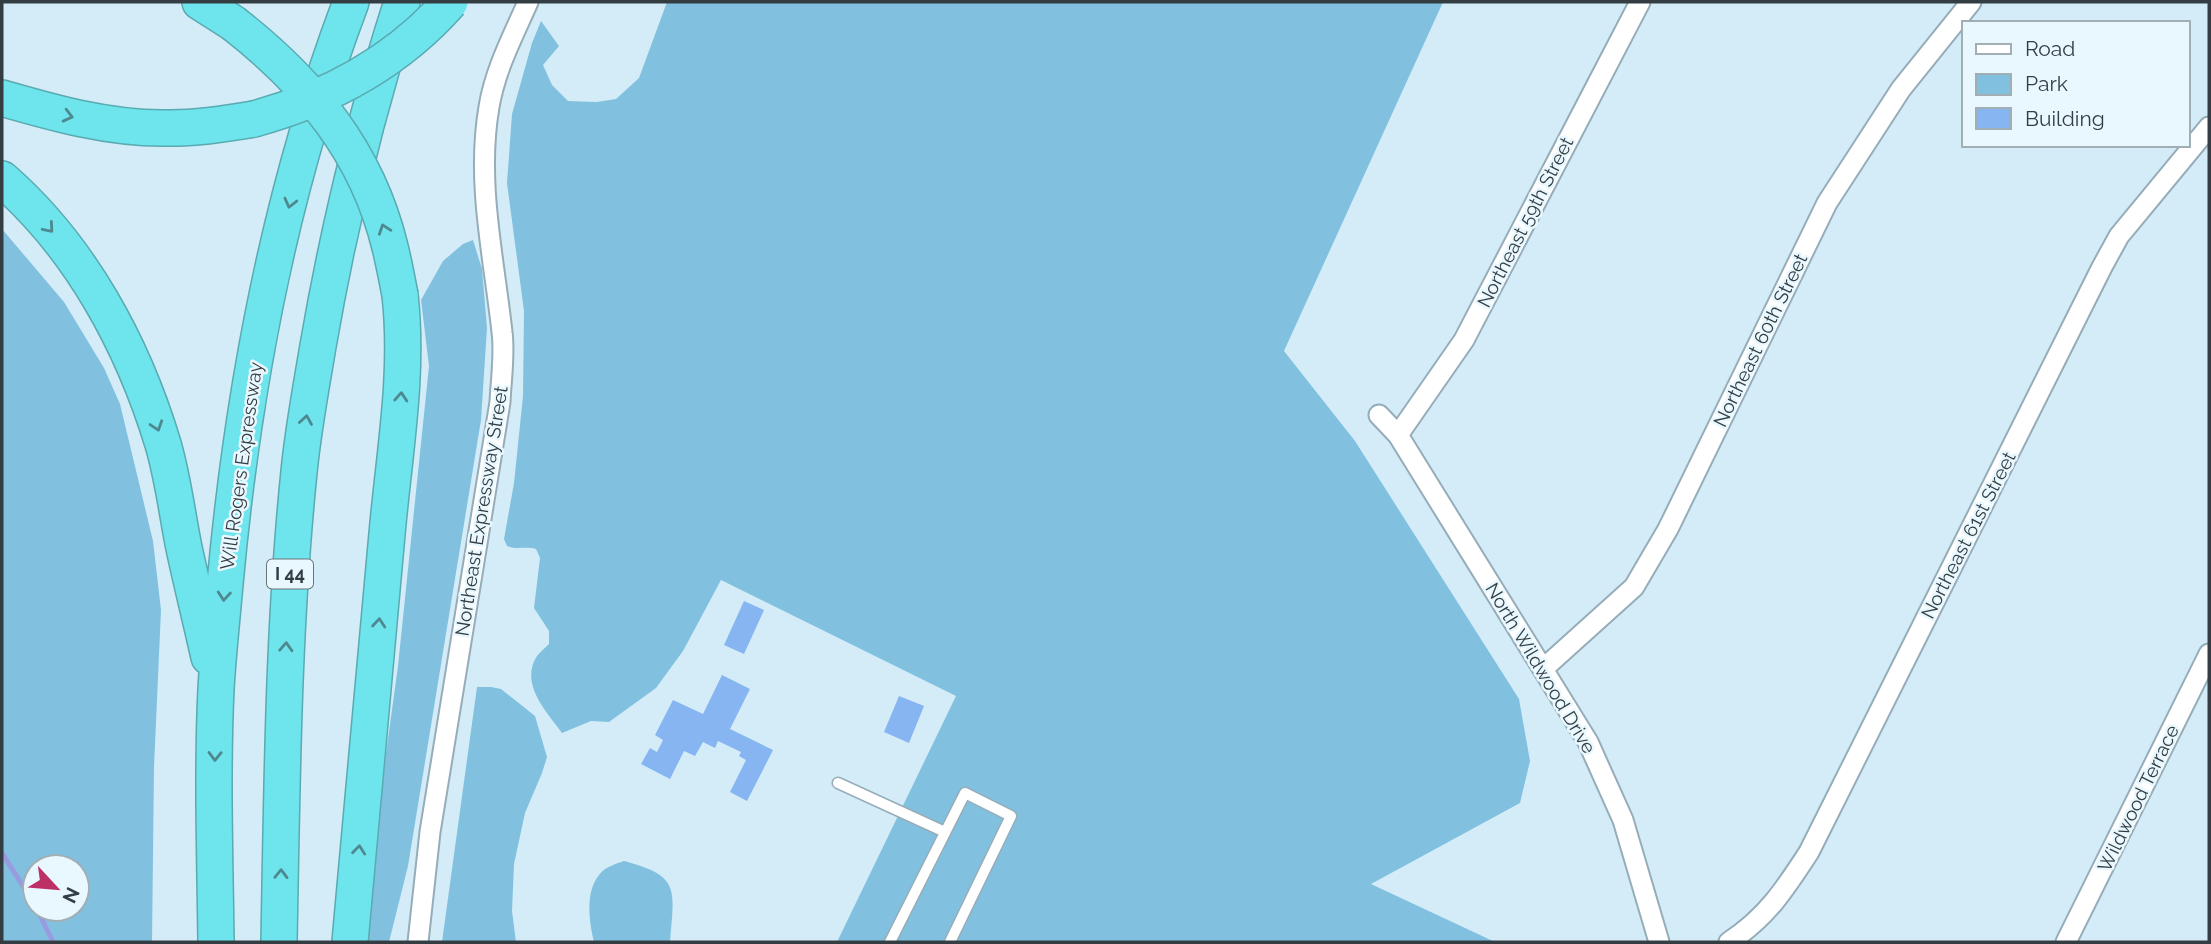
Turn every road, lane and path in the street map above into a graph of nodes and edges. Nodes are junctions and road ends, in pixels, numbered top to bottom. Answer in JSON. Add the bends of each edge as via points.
{"nodes":[{"id":1,"x":200,"y":2,"type":"edge"},
{"id":2,"x":351,"y":2,"type":"edge"},
{"id":3,"x":402,"y":2,"type":"edge"},
{"id":4,"x":450,"y":2,"type":"edge"},
{"id":5,"x":528,"y":2,"type":"edge"},
{"id":6,"x":1640,"y":2,"type":"edge"},
{"id":7,"x":1971,"y":2,"type":"edge"},
{"id":8,"x":2,"y":98,"type":"edge"},
{"id":9,"x":2209,"y":127,"type":"edge"},
{"id":10,"x":2,"y":179,"type":"edge"},
{"id":11,"x":1379,"y":415,"type":"dead end"},
{"id":12,"x":1398,"y":435,"type":"junction"},
{"id":13,"x":2209,"y":654,"type":"edge"},
{"id":14,"x":1543,"y":669,"type":"junction"},
{"id":15,"x":216,"y":688,"type":"junction"},
{"id":16,"x":838,"y":783,"type":"dead end"},
{"id":17,"x":945,"y":832,"type":"junction"},
{"id":18,"x":216,"y":942,"type":"edge"},
{"id":19,"x":279,"y":942,"type":"edge"},
{"id":20,"x":350,"y":942,"type":"edge"},
{"id":21,"x":418,"y":942,"type":"edge"},
{"id":22,"x":890,"y":942,"type":"edge"},
{"id":23,"x":950,"y":942,"type":"edge"},
{"id":24,"x":1659,"y":942,"type":"edge"},
{"id":25,"x":1729,"y":942,"type":"edge"},
{"id":26,"x":2066,"y":942,"type":"edge"}],
"edges":[{"from":20,"to":1,"type":"highway","one_way":true,"bridge":true,"via":[[401,402],[404,327],[400,295],[390,245],[365,176],[323,107],[270,51]]},
{"from":2,"to":15,"type":"highway","name":"Will Rogers Expressway","one_way":true,"via":[[306,137],[248,396]]},
{"from":19,"to":3,"type":"highway","number":"I 44","one_way":true,"via":[[285,673],[299,468],[345,211]]},
{"from":8,"to":4,"type":"highway","one_way":true,"bridge":true,"via":[[121,126],[188,128],[254,119],[330,92],[377,65],[418,36]]},
{"from":5,"to":21,"type":"street","name":"Northeast Expressway Street","via":[[496,75],[488,108],[484,177],[503,335],[500,401],[430,832]]},
{"from":6,"to":12,"type":"street","name":"Northeast 59th Street","via":[[1464,340]]},
{"from":7,"to":14,"type":"street","name":"Northeast 60th Street","via":[[1901,89],[1827,203],[1668,529],[1634,587]]},
{"from":9,"to":25,"type":"street","name":"Northeast 61st Street","via":[[2119,236],[1809,852],[1782,894]]},
{"from":10,"to":15,"type":"highway","one_way":true,"via":[[82,270],[138,372],[164,446]]},
{"from":11,"to":12,"type":"street","name":"North Wildwood Drive"},
{"from":12,"to":14,"type":"street","name":"North Wildwood Drive"},
{"from":13,"to":26,"type":"street","name":"Wildwood Terrace"},
{"from":14,"to":24,"type":"street","name":"North Wildwood Drive","via":[[1588,742],[1623,820]]},
{"from":15,"to":18,"type":"highway","name":"Will Rogers Expressway","one_way":true},
{"from":16,"to":17,"type":"lane"},
{"from":17,"to":22,"type":"lane"},
{"from":17,"to":23,"type":"lane","via":[[965,793],[1011,816]]}]}
